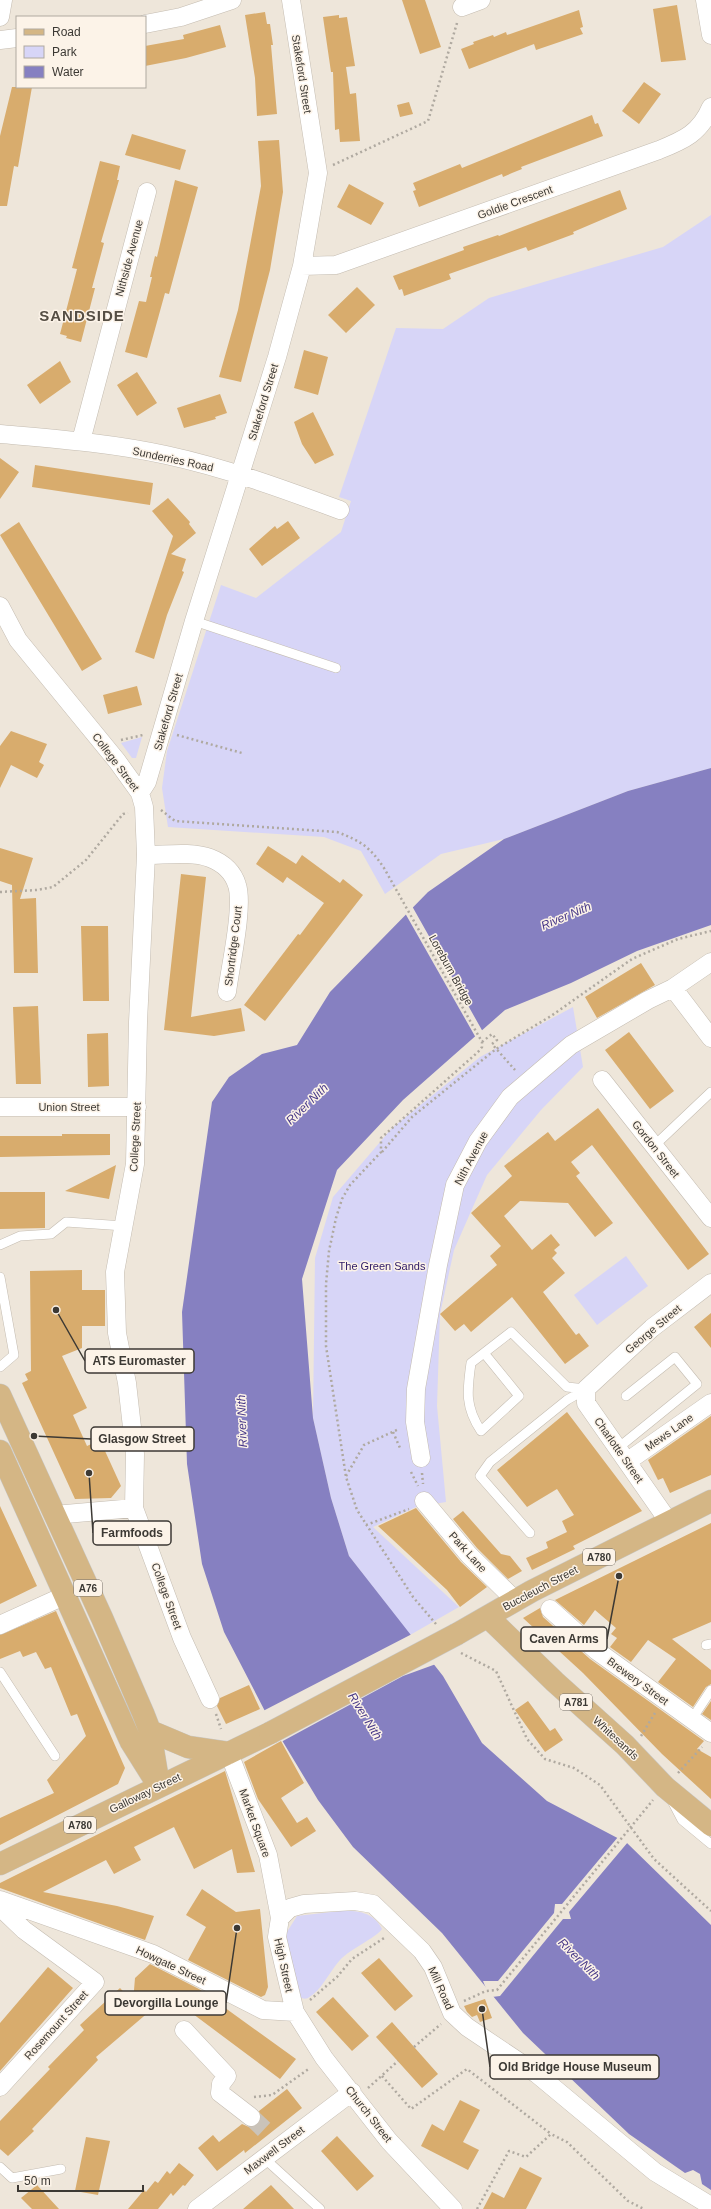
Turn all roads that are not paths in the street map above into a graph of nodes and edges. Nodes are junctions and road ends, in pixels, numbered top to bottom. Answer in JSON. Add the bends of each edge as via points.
{"nodes":[{"id":1,"x":3,"y":0,"type":"edge"},
{"id":2,"x":232,"y":0,"type":"edge"},
{"id":3,"x":291,"y":0,"type":"edge"},
{"id":4,"x":481,"y":0,"type":"edge"},
{"id":5,"x":705,"y":0,"type":"edge"},
{"id":6,"x":462,"y":7,"type":"road end"},
{"id":7,"x":0,"y":17,"type":"edge"},
{"id":8,"x":146,"y":24,"type":"edge"},
{"id":9,"x":711,"y":35,"type":"edge"},
{"id":10,"x":16,"y":38,"type":"edge"},
{"id":11,"x":0,"y":40,"type":"edge"},
{"id":12,"x":711,"y":107,"type":"edge"},
{"id":13,"x":147,"y":192,"type":"dead end"},
{"id":14,"x":302,"y":266,"type":"junction"},
{"id":15,"x":0,"y":434,"type":"edge"},
{"id":16,"x":81,"y":441,"type":"junction"},
{"id":17,"x":241,"y":474,"type":"junction"},
{"id":18,"x":340,"y":510,"type":"dead end"},
{"id":19,"x":0,"y":606,"type":"edge"},
{"id":20,"x":194,"y":621,"type":"junction"},
{"id":21,"x":336,"y":668,"type":"dead end"},
{"id":22,"x":142,"y":800,"type":"junction"},
{"id":23,"x":146,"y":855,"type":"junction"},
{"id":24,"x":711,"y":962,"type":"edge"},
{"id":25,"x":673,"y":988,"type":"junction"},
{"id":26,"x":227,"y":992,"type":"dead end"},
{"id":27,"x":711,"y":1038,"type":"edge"},
{"id":28,"x":602,"y":1080,"type":"dead end"},
{"id":29,"x":711,"y":1092,"type":"edge"},
{"id":30,"x":0,"y":1107,"type":"edge"},
{"id":31,"x":137,"y":1107,"type":"junction"},
{"id":32,"x":654,"y":1146,"type":"junction"},
{"id":33,"x":711,"y":1218,"type":"edge"},
{"id":34,"x":124,"y":1226,"type":"junction"},
{"id":35,"x":0,"y":1245,"type":"edge"},
{"id":36,"x":0,"y":1278,"type":"edge"},
{"id":37,"x":711,"y":1283,"type":"edge"},
{"id":38,"x":484,"y":1353,"type":"junction"},
{"id":39,"x":0,"y":1368,"type":"edge"},
{"id":40,"x":592,"y":1383,"type":"junction"},
{"id":41,"x":0,"y":1395,"type":"edge"},
{"id":42,"x":626,"y":1396,"type":"dead end"},
{"id":43,"x":711,"y":1403,"type":"edge"},
{"id":44,"x":0,"y":1451,"type":"edge"},
{"id":45,"x":623,"y":1455,"type":"junction"},
{"id":46,"x":421,"y":1458,"type":"road end"},
{"id":47,"x":711,"y":1501,"type":"edge"},
{"id":48,"x":425,"y":1502,"type":"road end"},
{"id":49,"x":134,"y":1508,"type":"junction"},
{"id":50,"x":54,"y":1515,"type":"junction"},
{"id":51,"x":669,"y":1522,"type":"junction"},
{"id":52,"x":530,"y":1533,"type":"dead end"},
{"id":53,"x":66,"y":1595,"type":"junction"},
{"id":54,"x":515,"y":1600,"type":"junction"},
{"id":55,"x":550,"y":1609,"type":"dead end"},
{"id":56,"x":488,"y":1616,"type":"junction"},
{"id":57,"x":0,"y":1625,"type":"edge"},
{"id":58,"x":0,"y":1672,"type":"edge"},
{"id":59,"x":711,"y":1690,"type":"edge"},
{"id":60,"x":210,"y":1699,"type":"dead end"},
{"id":61,"x":692,"y":1719,"type":"junction"},
{"id":62,"x":150,"y":1731,"type":"junction"},
{"id":63,"x":270,"y":1733,"type":"joint"},
{"id":64,"x":711,"y":1733,"type":"edge"},
{"id":65,"x":229,"y":1753,"type":"junction"},
{"id":66,"x":55,"y":1756,"type":"dead end"},
{"id":67,"x":159,"y":1786,"type":"junction"},
{"id":68,"x":665,"y":1787,"type":"junction"},
{"id":69,"x":711,"y":1825,"type":"edge"},
{"id":70,"x":711,"y":1844,"type":"edge"},
{"id":71,"x":0,"y":1864,"type":"edge"},
{"id":72,"x":0,"y":1900,"type":"edge"},
{"id":73,"x":0,"y":1907,"type":"edge"},
{"id":74,"x":280,"y":1918,"type":"junction"},
{"id":75,"x":295,"y":2012,"type":"junction"},
{"id":76,"x":184,"y":2030,"type":"dead end"},
{"id":77,"x":0,"y":2087,"type":"edge"},
{"id":78,"x":354,"y":2095,"type":"junction"},
{"id":79,"x":251,"y":2117,"type":"tunnel mouth"},
{"id":80,"x":264,"y":2158,"type":"junction"},
{"id":81,"x":0,"y":2167,"type":"edge"},
{"id":82,"x":61,"y":2169,"type":"dead end"},
{"id":83,"x":711,"y":2206,"type":"edge"},
{"id":84,"x":197,"y":2209,"type":"edge"},
{"id":85,"x":320,"y":2209,"type":"edge"},
{"id":86,"x":453,"y":2209,"type":"edge"}],
"edges":[{"from":1,"to":7,"type":"street"},
{"from":2,"to":8,"type":"street","via":[[181,17]]},
{"from":3,"to":14,"type":"street","name":"Stakeford Street","via":[[318,173]]},
{"from":4,"to":6,"type":"street"},
{"from":5,"to":9,"type":"street"},
{"from":10,"to":11,"type":"street"},
{"from":12,"to":14,"type":"street","name":"Goldie Crescent","via":[[706,120],[687,138],[659,150],[336,265]]},
{"from":13,"to":16,"type":"street","name":"Nithside Avenue"},
{"from":14,"to":17,"type":"street","name":"Stakeford Street"},
{"from":15,"to":16,"type":"street","name":"Sunderries Road"},
{"from":16,"to":17,"type":"street","name":"Sunderries Road","via":[[166,455]]},
{"from":17,"to":18,"type":"street","name":"Sunderries Road"},
{"from":17,"to":20,"type":"street","name":"Stakeford Street"},
{"from":19,"to":22,"type":"street","name":"College Street","via":[[18,640],[103,744]]},
{"from":20,"to":21,"type":"lane"},
{"from":20,"to":22,"type":"street","name":"Stakeford Street"},
{"from":22,"to":23,"type":"street","name":"College Street"},
{"from":23,"to":26,"type":"street","name":"Shortridge Court","via":[[209,857],[224,864],[232,875],[238,886],[239,905]]},
{"from":23,"to":31,"type":"street","name":"College Street","via":[[138,1022]]},
{"from":24,"to":25,"type":"street","name":"Nith Avenue"},
{"from":25,"to":27,"type":"street"},
{"from":25,"to":46,"type":"street","name":"Nith Avenue","via":[[571,1046],[510,1097],[478,1141],[455,1185],[438,1265],[416,1389],[415,1422]]},
{"from":28,"to":32,"type":"street","name":"Gordon Street"},
{"from":29,"to":32,"type":"lane"},
{"from":30,"to":31,"type":"street","name":"Union Street"},
{"from":31,"to":34,"type":"street","name":"College Street","via":[[136,1164]]},
{"from":32,"to":33,"type":"street","name":"Gordon Street"},
{"from":34,"to":35,"type":"lane","via":[[66,1222],[51,1234],[20,1236]]},
{"from":34,"to":49,"type":"street","name":"College Street","via":[[115,1272],[117,1333],[127,1383],[134,1454]]},
{"from":36,"to":39,"type":"lane","via":[[14,1355]]},
{"from":37,"to":40,"type":"street","name":"George Street","via":[[652,1328]]},
{"from":38,"to":38,"type":"lane","via":[[471,1363],[466,1392],[472,1417],[481,1431],[519,1396]]},
{"from":38,"to":40,"type":"lane","via":[[511,1332],[567,1387]]},
{"from":40,"to":45,"type":"street","name":"Charlotte Street","via":[[586,1404]]},
{"from":40,"to":52,"type":"lane","via":[[490,1462],[480,1476]]},
{"from":41,"to":50,"type":"main road","number":"A76"},
{"from":42,"to":45,"type":"lane","via":[[676,1357],[697,1384]]},
{"from":43,"to":45,"type":"street","name":"Mews Lane"},
{"from":44,"to":53,"type":"main road","number":"A76"},
{"from":45,"to":51,"type":"street","name":"Charlotte Street"},
{"from":47,"to":51,"type":"main road","name":"Buccleuch Street","number":"A780"},
{"from":48,"to":54,"type":"street","name":"Park Lane","via":[[469,1555]]},
{"from":49,"to":50,"type":"street"},
{"from":49,"to":60,"type":"street","name":"College Street","via":[[182,1638]]},
{"from":50,"to":62,"type":"main road","number":"A76","via":[[102,1618]]},
{"from":51,"to":54,"type":"main road","name":"Buccleuch Street","number":"A780"},
{"from":53,"to":57,"type":"street"},
{"from":53,"to":67,"type":"main road","number":"A76","via":[[131,1742]]},
{"from":54,"to":56,"type":"main road","name":"Buccleuch Street","number":"A780"},
{"from":55,"to":61,"type":"street","name":"Brewery Street","via":[[597,1651]]},
{"from":56,"to":63,"type":"main road","name":"Buccleuch Street","number":"A780","bridge":true,"via":[[459,1644]]},
{"from":56,"to":68,"type":"main road","name":"Whitesands","number":"A781"},
{"from":58,"to":66,"type":"lane"},
{"from":59,"to":61,"type":"lane"},
{"from":61,"to":64,"type":"street","name":"Brewery Street"},
{"from":62,"to":65,"type":"main road","via":[[188,1747]]},
{"from":62,"to":67,"type":"main road","number":"A76"},
{"from":63,"to":65,"type":"main road","name":"Galloway Street","number":"A780"},
{"from":65,"to":67,"type":"main road","name":"Galloway Street","number":"A780"},
{"from":65,"to":74,"type":"street","name":"Market Square","via":[[268,1856]]},
{"from":67,"to":71,"type":"main road","name":"Galloway Street","number":"A780"},
{"from":68,"to":69,"type":"main road","name":"Whitesands","number":"A781"},
{"from":68,"to":70,"type":"lane","via":[[682,1820]]},
{"from":72,"to":75,"type":"street","name":"Howgate Street","via":[[153,1954],[262,2010]]},
{"from":73,"to":77,"type":"street","name":"Rosemount Street","via":[[24,1930],[95,1982]]},
{"from":74,"to":75,"type":"street","name":"High Street","via":[[277,1937]]},
{"from":74,"to":83,"type":"street","name":"Mill Road","via":[[290,1908],[304,1904],[355,1901],[373,1904],[422,1951],[433,1967],[452,2014],[537,2074],[655,2172]]},
{"from":75,"to":78,"type":"street","name":"Church Street","via":[[324,2058]]},
{"from":76,"to":79,"type":"street","via":[[227,2076],[221,2084],[220,2093]]},
{"from":78,"to":80,"type":"street","name":"Maxwell Street","via":[[274,2140]]},
{"from":78,"to":86,"type":"street","name":"Church Street","via":[[389,2141]]},
{"from":80,"to":84,"type":"street","name":"Maxwell Street"},
{"from":80,"to":85,"type":"lane"},
{"from":81,"to":82,"type":"lane","via":[[12,2178]]}]}
